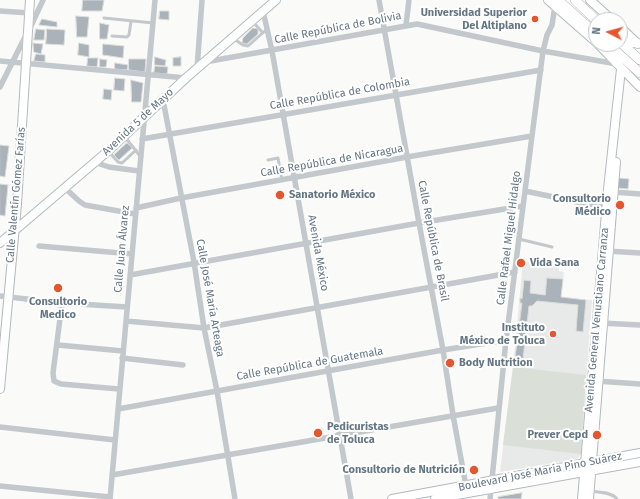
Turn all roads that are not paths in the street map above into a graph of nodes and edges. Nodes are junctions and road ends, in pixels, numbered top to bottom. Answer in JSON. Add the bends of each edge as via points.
{"nodes":[{"id":1,"x":30,"y":0,"type":"edge"},
{"id":2,"x":43,"y":0,"type":"edge"},
{"id":3,"x":155,"y":0,"type":"edge"},
{"id":4,"x":202,"y":0,"type":"edge"},
{"id":5,"x":276,"y":0,"type":"edge"},
{"id":6,"x":379,"y":0,"type":"edge"},
{"id":7,"x":409,"y":0,"type":"edge"},
{"id":8,"x":548,"y":0,"type":"edge"},
{"id":9,"x":575,"y":0,"type":"edge"},
{"id":10,"x":590,"y":0,"type":"edge"},
{"id":11,"x":556,"y":3,"type":"edge"},
{"id":12,"x":0,"y":11,"type":"edge"},
{"id":13,"x":263,"y":11,"type":"junction"},
{"id":14,"x":571,"y":12,"type":"junction"},
{"id":15,"x":588,"y":12,"type":"edge"},
{"id":16,"x":603,"y":12,"type":"edge"},
{"id":17,"x":30,"y":13,"type":"junction"},
{"id":18,"x":104,"y":18,"type":"dead end"},
{"id":19,"x":131,"y":21,"type":"junction"},
{"id":20,"x":252,"y":21,"type":"junction"},
{"id":21,"x":153,"y":23,"type":"junction"},
{"id":22,"x":406,"y":25,"type":"junction"},
{"id":23,"x":588,"y":27,"type":"edge"},
{"id":24,"x":580,"y":28,"type":"junction"},
{"id":25,"x":385,"y":30,"type":"junction"},
{"id":26,"x":28,"y":31,"type":"junction"},
{"id":27,"x":265,"y":31,"type":"junction"},
{"id":28,"x":588,"y":35,"type":"edge"},
{"id":29,"x":112,"y":36,"type":"dead end"},
{"id":30,"x":628,"y":36,"type":"edge"},
{"id":31,"x":232,"y":38,"type":"junction"},
{"id":32,"x":628,"y":43,"type":"edge"},
{"id":33,"x":638,"y":45,"type":"edge"},
{"id":34,"x":628,"y":49,"type":"edge"},
{"id":35,"x":272,"y":51,"type":"junction"},
{"id":36,"x":543,"y":51,"type":"junction"},
{"id":37,"x":606,"y":52,"type":"edge"},
{"id":38,"x":613,"y":52,"type":"edge"},
{"id":39,"x":617,"y":52,"type":"edge"},
{"id":40,"x":640,"y":60,"type":"edge"},
{"id":41,"x":0,"y":61,"type":"edge"},
{"id":42,"x":14,"y":62,"type":"junction"},
{"id":43,"x":203,"y":63,"type":"junction"},
{"id":44,"x":26,"y":64,"type":"junction"},
{"id":45,"x":621,"y":68,"type":"junction"},
{"id":46,"x":197,"y":69,"type":"junction"},
{"id":47,"x":541,"y":70,"type":"junction"},
{"id":48,"x":640,"y":73,"type":"edge"},
{"id":49,"x":148,"y":75,"type":"junction"},
{"id":50,"x":186,"y":78,"type":"junction"},
{"id":51,"x":0,"y":87,"type":"edge"},
{"id":52,"x":640,"y":87,"type":"edge"},
{"id":53,"x":396,"y":95,"type":"junction"},
{"id":54,"x":163,"y":100,"type":"junction"},
{"id":55,"x":283,"y":114,"type":"junction"},
{"id":56,"x":143,"y":117,"type":"junction"},
{"id":57,"x":169,"y":134,"type":"junction"},
{"id":58,"x":123,"y":136,"type":"junction"},
{"id":59,"x":532,"y":136,"type":"junction"},
{"id":60,"x":142,"y":139,"type":"junction"},
{"id":61,"x":136,"y":150,"type":"junction"},
{"id":62,"x":108,"y":151,"type":"junction"},
{"id":63,"x":140,"y":156,"type":"junction"},
{"id":64,"x":406,"y":157,"type":"junction"},
{"id":65,"x":268,"y":160,"type":"dead end"},
{"id":66,"x":94,"y":162,"type":"junction"},
{"id":67,"x":139,"y":171,"type":"junction"},
{"id":68,"x":294,"y":178,"type":"junction"},
{"id":69,"x":282,"y":180,"type":"junction"},
{"id":70,"x":65,"y":188,"type":"junction"},
{"id":71,"x":525,"y":191,"type":"junction"},
{"id":72,"x":613,"y":192,"type":"junction"},
{"id":73,"x":640,"y":194,"type":"edge"},
{"id":74,"x":181,"y":198,"type":"junction"},
{"id":75,"x":523,"y":206,"type":"junction"},
{"id":76,"x":606,"y":208,"type":"junction"},
{"id":77,"x":136,"y":211,"type":"junction"},
{"id":78,"x":418,"y":223,"type":"junction"},
{"id":79,"x":14,"y":231,"type":"junction"},
{"id":80,"x":519,"y":239,"type":"junction"},
{"id":81,"x":0,"y":243,"type":"edge"},
{"id":82,"x":306,"y":243,"type":"junction"},
{"id":83,"x":39,"y":246,"type":"dead end"},
{"id":84,"x":552,"y":247,"type":"dead end"},
{"id":85,"x":606,"y":251,"type":"junction"},
{"id":86,"x":640,"y":253,"type":"edge"},
{"id":87,"x":132,"y":254,"type":"junction"},
{"id":88,"x":194,"y":262,"type":"junction"},
{"id":89,"x":515,"y":272,"type":"junction"},
{"id":90,"x":130,"y":275,"type":"junction"},
{"id":91,"x":431,"y":287,"type":"junction"},
{"id":92,"x":4,"y":297,"type":"edge"},
{"id":93,"x":62,"y":303,"type":"junction"},
{"id":94,"x":317,"y":307,"type":"junction"},
{"id":95,"x":127,"y":308,"type":"junction"},
{"id":96,"x":126,"y":321,"type":"junction"},
{"id":97,"x":600,"y":323,"type":"junction"},
{"id":98,"x":640,"y":325,"type":"edge"},
{"id":99,"x":204,"y":328,"type":"junction"},
{"id":100,"x":506,"y":340,"type":"junction"},
{"id":101,"x":58,"y":345,"type":"junction"},
{"id":102,"x":443,"y":350,"type":"junction"},
{"id":103,"x":123,"y":351,"type":"junction"},
{"id":104,"x":122,"y":358,"type":"junction"},
{"id":105,"x":183,"y":365,"type":"dead end"},
{"id":106,"x":329,"y":371,"type":"junction"},
{"id":107,"x":595,"y":381,"type":"junction"},
{"id":108,"x":640,"y":384,"type":"edge"},
{"id":109,"x":0,"y":389,"type":"edge"},
{"id":110,"x":119,"y":389,"type":"junction"},
{"id":111,"x":217,"y":391,"type":"junction"},
{"id":112,"x":498,"y":408,"type":"junction"},
{"id":113,"x":118,"y":409,"type":"junction"},
{"id":114,"x":453,"y":415,"type":"junction"},
{"id":115,"x":0,"y":427,"type":"edge"},
{"id":116,"x":340,"y":435,"type":"junction"},
{"id":117,"x":115,"y":440,"type":"junction"},
{"id":118,"x":640,"y":453,"type":"edge"},
{"id":119,"x":227,"y":456,"type":"junction"},
{"id":120,"x":640,"y":462,"type":"edge"},
{"id":121,"x":588,"y":467,"type":"junction"},
{"id":122,"x":112,"y":475,"type":"junction"},
{"id":123,"x":492,"y":485,"type":"junction"},
{"id":124,"x":0,"y":486,"type":"edge"},
{"id":125,"x":466,"y":486,"type":"junction"},
{"id":126,"x":590,"y":495,"type":"edge"},
{"id":127,"x":110,"y":498,"type":"edge"},
{"id":128,"x":235,"y":499,"type":"edge"},
{"id":129,"x":351,"y":499,"type":"edge"},
{"id":130,"x":396,"y":499,"type":"edge"},
{"id":131,"x":435,"y":499,"type":"edge"},
{"id":132,"x":490,"y":499,"type":"edge"},
{"id":133,"x":582,"y":499,"type":"edge"},
{"id":134,"x":617,"y":499,"type":"edge"}],
"edges":[{"from":1,"to":17,"type":"main road","name":"Calle Valentín Gómez Farías"},
{"from":2,"to":26,"type":"street"},
{"from":3,"to":21,"type":"street","name":"Calle Juan Álvarez"},
{"from":4,"to":46,"type":"street"},
{"from":5,"to":13,"type":"main road","name":"Avenida 5 de Mayo"},
{"from":6,"to":25,"type":"street","name":"Calle República de Brasil"},
{"from":7,"to":22,"type":"street"},
{"from":8,"to":11,"type":"main road"},
{"from":9,"to":15,"type":"highway"},
{"from":10,"to":16,"type":"main road"},
{"from":11,"to":14,"type":"highway"},
{"from":11,"to":24,"type":"main road"},
{"from":11,"to":36,"type":"street","name":"Calle Rafael Miguel Hidalgo"},
{"from":12,"to":17,"type":"street"},
{"from":13,"to":20,"type":"main road","name":"Avenida 5 de Mayo"},
{"from":13,"to":27,"type":"street","name":"Avenida México"},
{"from":14,"to":23,"type":"highway"},
{"from":14,"to":24,"type":"highway"},
{"from":17,"to":26,"type":"main road","name":"Calle Valentín Gómez Farías"},
{"from":18,"to":19,"type":"lane"},
{"from":19,"to":21,"type":"lane"},
{"from":19,"to":29,"type":"lane","via":[[127,37]]},
{"from":20,"to":27,"type":"lane"},
{"from":20,"to":31,"type":"main road","name":"Avenida 5 de Mayo"},
{"from":21,"to":49,"type":"street","name":"Calle Juan Álvarez"},
{"from":22,"to":25,"type":"street","name":"Calle República de Bolivia"},
{"from":22,"to":36,"type":"street","name":"Calle República de Bolivia","via":[[420,24]]},
{"from":24,"to":28,"type":"main road"},
{"from":25,"to":35,"type":"street","name":"Calle República de Bolivia"},
{"from":25,"to":53,"type":"street","name":"Calle República de Brasil"},
{"from":26,"to":42,"type":"street"},
{"from":26,"to":44,"type":"main road","name":"Calle Valentín Gómez Farías"},
{"from":27,"to":31,"type":"lane","via":[[248,46]]},
{"from":27,"to":35,"type":"street","name":"Avenida México"},
{"from":30,"to":33,"type":"main road"},
{"from":31,"to":43,"type":"main road","name":"Avenida 5 de Mayo"},
{"from":32,"to":33,"type":"highway"},
{"from":34,"to":40,"type":"highway"},
{"from":35,"to":43,"type":"street","name":"Calle República de Bolivia"},
{"from":35,"to":55,"type":"street","name":"Avenida México"},
{"from":36,"to":45,"type":"street","name":"Calle República de Bolivia"},
{"from":36,"to":47,"type":"street","name":"Calle Rafael Miguel Hidalgo"},
{"from":37,"to":45,"type":"main road"},
{"from":38,"to":45,"type":"highway"},
{"from":39,"to":48,"type":"highway"},
{"from":41,"to":42,"type":"street"},
{"from":42,"to":44,"type":"street"},
{"from":42,"to":51,"type":"street"},
{"from":43,"to":46,"type":"main road","name":"Avenida 5 de Mayo"},
{"from":44,"to":49,"type":"street"},
{"from":44,"to":79,"type":"main road","name":"Calle Valentín Gómez Farías"},
{"from":45,"to":52,"type":"main road"},
{"from":45,"to":72,"type":"main road","name":"Avenida General Venustiano Carranza"},
{"from":45,"to":76,"type":"main road","name":"Avenida General Venustiano Carranza"},
{"from":46,"to":50,"type":"main road","name":"Avenida 5 de Mayo"},
{"from":47,"to":53,"type":"street","name":"Calle República de Colombia"},
{"from":47,"to":59,"type":"street","name":"Calle Rafael Miguel Hidalgo"},
{"from":49,"to":50,"type":"street"},
{"from":49,"to":56,"type":"street","name":"Calle Juan Álvarez"},
{"from":50,"to":54,"type":"main road","name":"Avenida 5 de Mayo"},
{"from":53,"to":55,"type":"street","name":"Calle República de Colombia"},
{"from":53,"to":64,"type":"street","name":"Calle República de Brasil"},
{"from":54,"to":56,"type":"main road","name":"Avenida 5 de Mayo"},
{"from":54,"to":57,"type":"street","name":"Calle José María Arteaga"},
{"from":55,"to":57,"type":"street","name":"Calle República de Colombia"},
{"from":55,"to":68,"type":"street","name":"Avenida México"},
{"from":56,"to":58,"type":"main road","name":"Avenida 5 de Mayo"},
{"from":56,"to":60,"type":"street","name":"Calle Juan Álvarez"},
{"from":57,"to":60,"type":"street","name":"Calle República de Colombia"},
{"from":57,"to":74,"type":"street","name":"Calle José María Arteaga"},
{"from":58,"to":61,"type":"lane"},
{"from":58,"to":62,"type":"main road","name":"Avenida 5 de Mayo"},
{"from":59,"to":64,"type":"street","name":"Calle República de Nicaragua"},
{"from":59,"to":71,"type":"street","name":"Calle Rafael Miguel Hidalgo"},
{"from":60,"to":63,"type":"street","name":"Calle Juan Álvarez"},
{"from":61,"to":62,"type":"lane","via":[[120,163]]},
{"from":61,"to":63,"type":"lane"},
{"from":62,"to":66,"type":"main road","name":"Avenida 5 de Mayo"},
{"from":63,"to":67,"type":"street","name":"Calle Juan Álvarez"},
{"from":64,"to":68,"type":"street","name":"Calle República de Nicaragua"},
{"from":64,"to":78,"type":"street","name":"Calle República de Brasil"},
{"from":65,"to":69,"type":"lane","via":[[278,158]]},
{"from":66,"to":67,"type":"street"},
{"from":66,"to":70,"type":"main road","name":"Avenida 5 de Mayo"},
{"from":67,"to":77,"type":"street","name":"Calle Juan Álvarez"},
{"from":68,"to":69,"type":"street","name":"Calle República de Nicaragua"},
{"from":68,"to":82,"type":"street","name":"Avenida México"},
{"from":69,"to":74,"type":"street","name":"Calle República de Nicaragua"},
{"from":70,"to":77,"type":"street","via":[[85,205]]},
{"from":70,"to":79,"type":"main road","name":"Avenida 5 de Mayo"},
{"from":71,"to":75,"type":"street","name":"Calle Rafael Miguel Hidalgo"},
{"from":71,"to":76,"type":"street"},
{"from":72,"to":73,"type":"street"},
{"from":72,"to":85,"type":"main road","name":"Avenida General Venustiano Carranza"},
{"from":74,"to":77,"type":"street","name":"Calle República de Nicaragua"},
{"from":74,"to":88,"type":"street","name":"Calle José María Arteaga"},
{"from":75,"to":78,"type":"street"},
{"from":75,"to":80,"type":"street","name":"Calle Rafael Miguel Hidalgo"},
{"from":76,"to":85,"type":"main road","name":"Avenida General Venustiano Carranza"},
{"from":77,"to":87,"type":"street","name":"Calle Juan Álvarez"},
{"from":78,"to":82,"type":"street"},
{"from":78,"to":91,"type":"street","name":"Calle República de Brasil"},
{"from":79,"to":81,"type":"main road","name":"Avenida 5 de Mayo"},
{"from":79,"to":92,"type":"main road","name":"Calle Valentín Gómez Farías"},
{"from":80,"to":84,"type":"lane"},
{"from":80,"to":89,"type":"street","name":"Calle Rafael Miguel Hidalgo"},
{"from":82,"to":88,"type":"street"},
{"from":82,"to":94,"type":"street","name":"Avenida México"},
{"from":83,"to":87,"type":"street"},
{"from":85,"to":86,"type":"street"},
{"from":85,"to":97,"type":"main road","name":"Avenida General Venustiano Carranza"},
{"from":87,"to":90,"type":"street","name":"Calle Juan Álvarez"},
{"from":88,"to":90,"type":"street"},
{"from":88,"to":99,"type":"street","name":"Calle José María Arteaga"},
{"from":89,"to":91,"type":"street"},
{"from":89,"to":100,"type":"street","name":"Calle Rafael Miguel Hidalgo"},
{"from":90,"to":95,"type":"street","name":"Calle Juan Álvarez"},
{"from":91,"to":94,"type":"street"},
{"from":91,"to":102,"type":"street","name":"Calle República de Brasil"},
{"from":92,"to":93,"type":"street"},
{"from":92,"to":109,"type":"main road","name":"Calle Valentín Gómez Farías"},
{"from":93,"to":95,"type":"street"},
{"from":93,"to":101,"type":"street"},
{"from":94,"to":99,"type":"street"},
{"from":94,"to":106,"type":"street","name":"Avenida México"},
{"from":95,"to":96,"type":"street","name":"Calle Juan Álvarez"},
{"from":96,"to":99,"type":"street"},
{"from":96,"to":103,"type":"street","name":"Calle Juan Álvarez"},
{"from":97,"to":98,"type":"street"},
{"from":97,"to":107,"type":"main road","name":"Avenida General Venustiano Carranza"},
{"from":99,"to":111,"type":"street","name":"Calle José María Arteaga"},
{"from":100,"to":102,"type":"street","name":"Calle República de Guatemala"},
{"from":100,"to":112,"type":"street","name":"Calle Rafael Miguel Hidalgo"},
{"from":101,"to":103,"type":"street"},
{"from":101,"to":110,"type":"street","via":[[53,378],[57,383]]},
{"from":102,"to":106,"type":"street","name":"Calle República de Guatemala"},
{"from":102,"to":114,"type":"street","name":"Calle República de Brasil"},
{"from":103,"to":104,"type":"street","name":"Calle Juan Álvarez"},
{"from":104,"to":105,"type":"street"},
{"from":104,"to":110,"type":"street","name":"Calle Juan Álvarez"},
{"from":106,"to":111,"type":"street","name":"Calle República de Guatemala"},
{"from":106,"to":116,"type":"street","name":"Avenida México"},
{"from":107,"to":108,"type":"street"},
{"from":107,"to":121,"type":"main road","name":"Avenida General Venustiano Carranza"},
{"from":110,"to":113,"type":"street","name":"Calle Juan Álvarez"},
{"from":111,"to":113,"type":"street","name":"Calle República de Guatemala"},
{"from":111,"to":119,"type":"street","name":"Calle José María Arteaga"},
{"from":112,"to":114,"type":"street"},
{"from":112,"to":123,"type":"street","name":"Calle Rafael Miguel Hidalgo"},
{"from":113,"to":117,"type":"street","name":"Calle Juan Álvarez"},
{"from":114,"to":116,"type":"street"},
{"from":114,"to":125,"type":"street","name":"Calle República de Brasil"},
{"from":115,"to":117,"type":"street"},
{"from":116,"to":119,"type":"street"},
{"from":116,"to":129,"type":"street","name":"Avenida México"},
{"from":117,"to":122,"type":"street","name":"Calle Juan Álvarez"},
{"from":118,"to":121,"type":"main road","name":"Boulevard José María Pino Suárez"},
{"from":119,"to":122,"type":"street"},
{"from":119,"to":128,"type":"street","name":"Calle José María Arteaga"},
{"from":120,"to":121,"type":"main road","name":"Boulevard José María Pino Suárez"},
{"from":121,"to":123,"type":"main road","name":"Boulevard José María Pino Suárez"},
{"from":121,"to":126,"type":"main road","name":"Avenida General Venustiano Carranza"},
{"from":121,"to":133,"type":"main road","name":"Avenida General Venustiano Carranza"},
{"from":122,"to":127,"type":"street","name":"Calle Juan Álvarez"},
{"from":123,"to":125,"type":"main road","name":"Boulevard José María Pino Suárez"},
{"from":123,"to":131,"type":"main road","name":"Boulevard José María Pino Suárez"},
{"from":123,"to":132,"type":"street","name":"Calle Rafael Miguel Hidalgo"},
{"from":124,"to":127,"type":"street"},
{"from":125,"to":130,"type":"main road","name":"Boulevard José María Pino Suárez"},
{"from":126,"to":134,"type":"lane","via":[[609,494]]}]}
